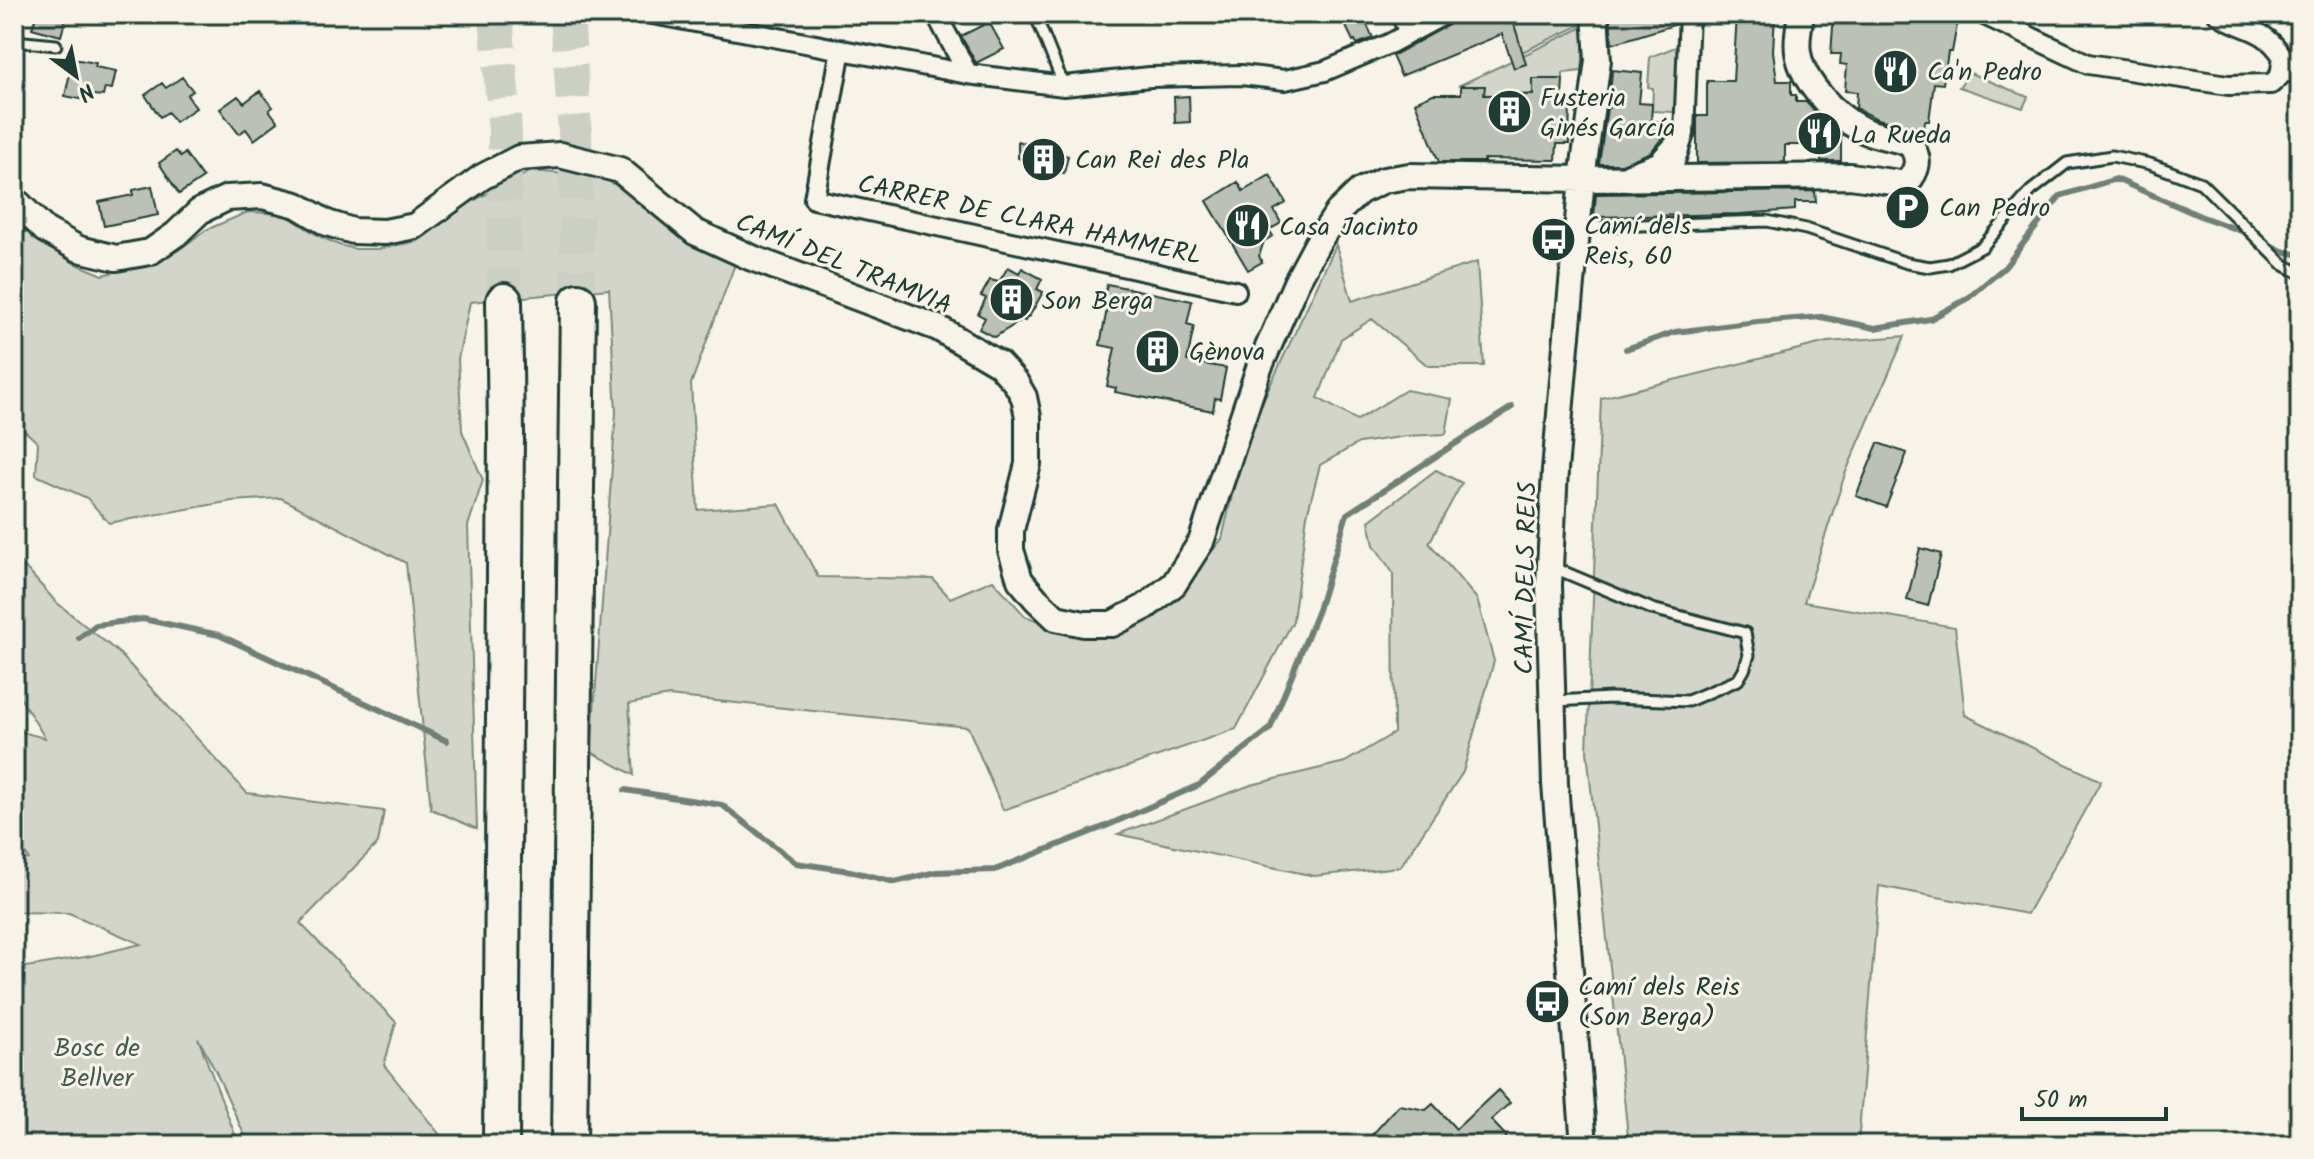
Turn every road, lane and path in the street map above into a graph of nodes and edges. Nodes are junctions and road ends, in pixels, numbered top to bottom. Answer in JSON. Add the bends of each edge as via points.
{"nodes":[{"id":1,"x":653,"y":14,"type":"edge"},
{"id":2,"x":936,"y":14,"type":"edge"},
{"id":3,"x":1035,"y":14,"type":"edge"},
{"id":4,"x":1401,"y":14,"type":"edge"},
{"id":5,"x":1445,"y":14,"type":"edge"},
{"id":6,"x":1595,"y":14,"type":"edge"},
{"id":7,"x":1689,"y":14,"type":"edge"},
{"id":8,"x":1801,"y":14,"type":"edge"},
{"id":9,"x":1982,"y":14,"type":"edge"},
{"id":10,"x":2218,"y":14,"type":"edge"},
{"id":11,"x":1409,"y":33,"type":"junction"},
{"id":12,"x":14,"y":41,"type":"edge"},
{"id":13,"x":56,"y":45,"type":"dead end"},
{"id":14,"x":841,"y":49,"type":"junction"},
{"id":15,"x":968,"y":74,"type":"junction"},
{"id":16,"x":2280,"y":76,"type":"junction"},
{"id":17,"x":2300,"y":77,"type":"edge"},
{"id":18,"x":1064,"y":86,"type":"junction"},
{"id":19,"x":1684,"y":134,"type":"junction"},
{"id":20,"x":1670,"y":177,"type":"junction"},
{"id":21,"x":1609,"y":178,"type":"junction"},
{"id":22,"x":1582,"y":179,"type":"junction"},
{"id":23,"x":14,"y":199,"type":"edge"},
{"id":24,"x":1578,"y":227,"type":"junction"},
{"id":25,"x":2300,"y":273,"type":"edge"},
{"id":26,"x":1236,"y":291,"type":"dead end"},
{"id":27,"x":504,"y":301,"type":"tunnel mouth"},
{"id":28,"x":578,"y":301,"type":"tunnel mouth"},
{"id":29,"x":1549,"y":565,"type":"junction"},
{"id":30,"x":1552,"y":702,"type":"junction"},
{"id":31,"x":501,"y":1145,"type":"edge"},
{"id":32,"x":569,"y":1145,"type":"edge"},
{"id":33,"x":1584,"y":1145,"type":"edge"}],
"edges":[{"from":1,"to":14,"type":"street"},
{"from":2,"to":15,"type":"street"},
{"from":3,"to":18,"type":"lane"},
{"from":4,"to":11,"type":"street"},
{"from":5,"to":11,"type":"street"},
{"from":6,"to":22,"type":"street","name":"CAMÍ DELS REIS","via":[[1598,60]]},
{"from":7,"to":19,"type":"street"},
{"from":8,"to":20,"type":"street","name":"CAMÍ DEL TRAMVIA","via":[[1797,47],[1811,83],[1853,124],[1910,144],[1916,153],[1915,173],[1906,184],[1850,176]]},
{"from":9,"to":16,"type":"street","via":[[2088,64],[2228,85],[2271,84]]},
{"from":10,"to":16,"type":"street","via":[[2274,44],[2283,57]]},
{"from":11,"to":18,"type":"street","via":[[1325,71],[1285,80],[1241,75],[1150,77]]},
{"from":12,"to":13,"type":"lane"},
{"from":14,"to":15,"type":"street"},
{"from":14,"to":26,"type":"street","name":"CARRER DE CLARA HAMMERL","via":[[814,199]]},
{"from":15,"to":18,"type":"street"},
{"from":16,"to":17,"type":"lane"},
{"from":19,"to":20,"type":"street"},
{"from":19,"to":21,"type":"street","via":[[1658,162]]},
{"from":20,"to":21,"type":"street","name":"CAMÍ DEL TRAMVIA"},
{"from":21,"to":22,"type":"street","name":"CAMÍ DEL TRAMVIA"},
{"from":22,"to":23,"type":"street","name":"CAMÍ DEL TRAMVIA","via":[[1422,176],[1384,180],[1360,191],[1338,212],[1296,283],[1259,368],[1201,542],[1174,584],[1112,624],[1056,618],[1020,580],[1011,530],[1028,464],[1028,417],[1024,397],[999,364],[938,328],[695,232],[620,170],[560,155],[519,158],[482,177],[415,226],[385,232],[353,231],[297,205],[262,196],[227,198],[200,211],[150,252],[116,258],[79,249],[45,230]]},
{"from":22,"to":24,"type":"street","name":"CAMÍ DELS REIS"},
{"from":24,"to":25,"type":"lane","via":[[1767,221],[1930,267],[1949,264],[1982,247],[2031,191],[2067,163],[2112,156],[2201,183],[2284,265]]},
{"from":24,"to":29,"type":"street","name":"CAMÍ DELS REIS"},
{"from":27,"to":31,"type":"highway"},
{"from":28,"to":32,"type":"highway"},
{"from":29,"to":30,"type":"street","name":"CAMÍ DELS REIS"},
{"from":29,"to":30,"type":"lane","via":[[1652,609],[1745,633],[1749,655],[1738,680],[1688,701]]},
{"from":30,"to":33,"type":"street","name":"CAMÍ DELS REIS"}]}
